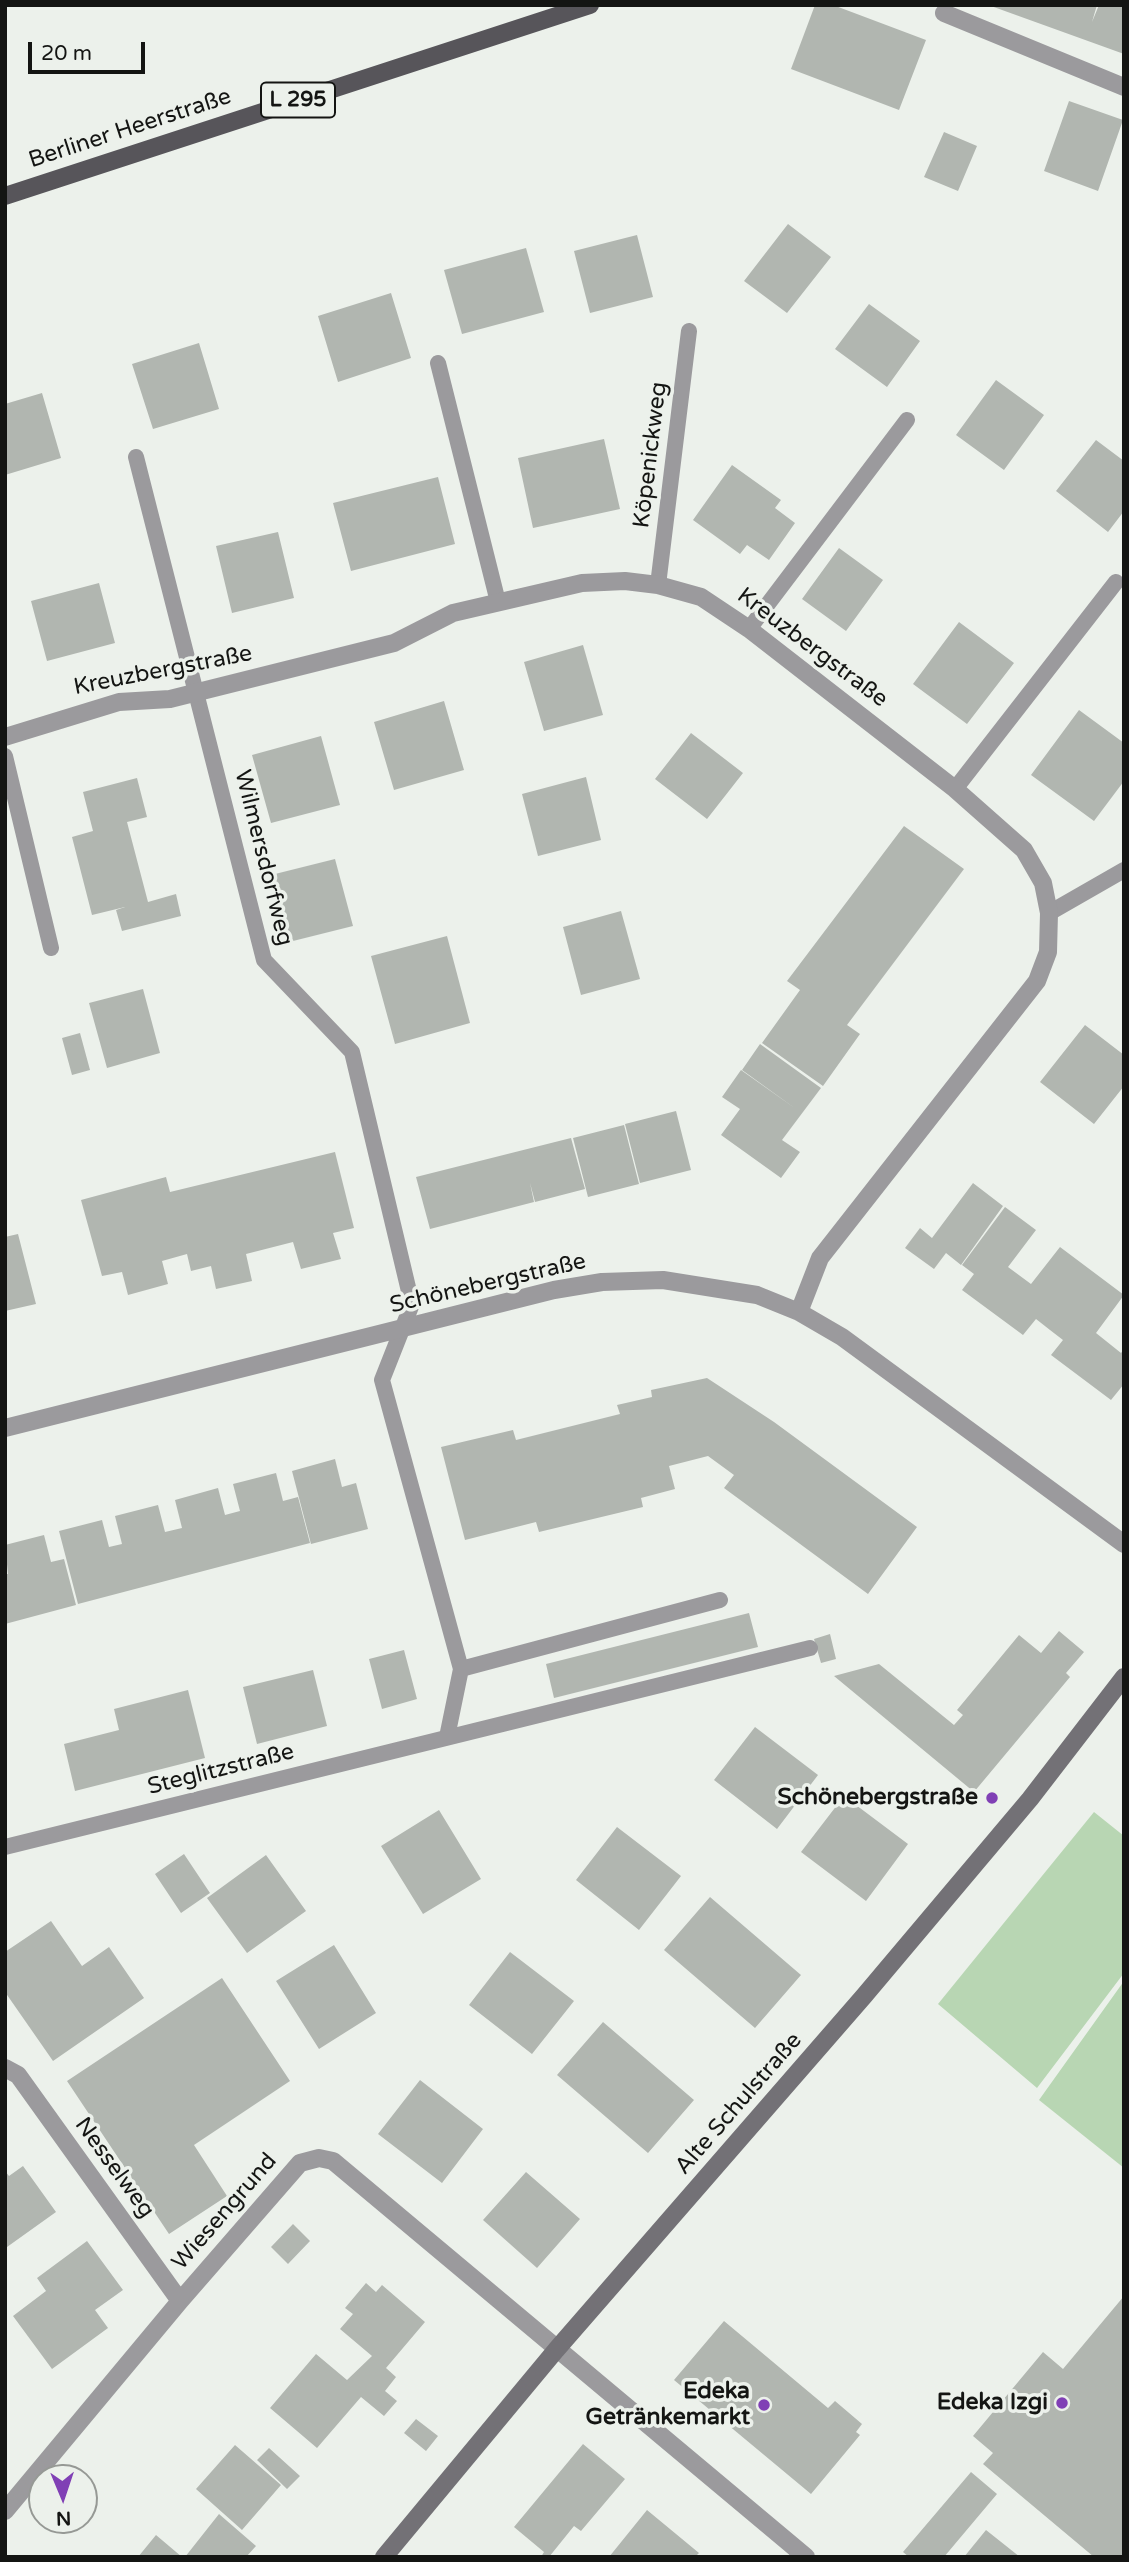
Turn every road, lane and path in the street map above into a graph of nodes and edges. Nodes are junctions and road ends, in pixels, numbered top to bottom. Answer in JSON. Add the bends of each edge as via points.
{"nodes":[{"id":1,"x":590,"y":5,"type":"edge"},
{"id":2,"x":944,"y":13,"type":"dead end"},
{"id":3,"x":1124,"y":87,"type":"edge"},
{"id":4,"x":5,"y":196,"type":"edge"},
{"id":5,"x":689,"y":331,"type":"dead end"},
{"id":6,"x":438,"y":363,"type":"dead end"},
{"id":7,"x":907,"y":421,"type":"dead end"},
{"id":8,"x":136,"y":457,"type":"dead end"},
{"id":9,"x":1116,"y":582,"type":"dead end"},
{"id":10,"x":658,"y":585,"type":"junction"},
{"id":11,"x":498,"y":602,"type":"junction"},
{"id":12,"x":749,"y":629,"type":"junction"},
{"id":13,"x":198,"y":692,"type":"junction"},
{"id":14,"x":5,"y":737,"type":"edge"},
{"id":15,"x":5,"y":756,"type":"edge"},
{"id":16,"x":954,"y":789,"type":"junction"},
{"id":17,"x":1124,"y":870,"type":"edge"},
{"id":18,"x":1049,"y":913,"type":"junction"},
{"id":19,"x":51,"y":948,"type":"dead end"},
{"id":20,"x":799,"y":1312,"type":"junction"},
{"id":21,"x":401,"y":1330,"type":"junction"},
{"id":22,"x":5,"y":1428,"type":"edge"},
{"id":23,"x":1124,"y":1544,"type":"edge"},
{"id":24,"x":720,"y":1600,"type":"dead end"},
{"id":25,"x":810,"y":1648,"type":"dead end"},
{"id":26,"x":461,"y":1669,"type":"junction"},
{"id":27,"x":1124,"y":1678,"type":"edge"},
{"id":28,"x":447,"y":1737,"type":"junction"},
{"id":29,"x":5,"y":1847,"type":"edge"},
{"id":30,"x":5,"y":2068,"type":"edge"},
{"id":31,"x":180,"y":2301,"type":"junction"},
{"id":32,"x":556,"y":2350,"type":"junction"},
{"id":33,"x":5,"y":2511,"type":"edge"},
{"id":34,"x":384,"y":2557,"type":"edge"},
{"id":35,"x":806,"y":2557,"type":"edge"}],
"edges":[{"from":1,"to":4,"type":"main road","name":"Berliner Heerstraße","number":"L 295"},
{"from":2,"to":3,"type":"street"},
{"from":5,"to":10,"type":"lane","name":"Köpenickweg"},
{"from":6,"to":11,"type":"lane"},
{"from":7,"to":12,"type":"lane"},
{"from":8,"to":13,"type":"lane","name":"Wilmersdorfweg"},
{"from":9,"to":16,"type":"lane"},
{"from":10,"to":11,"type":"street","name":"Kreuzbergstraße","via":[[582,583]]},
{"from":10,"to":12,"type":"street","name":"Kreuzbergstraße","via":[[701,597]]},
{"from":11,"to":13,"type":"street","name":"Kreuzbergstraße","via":[[453,613],[394,643]]},
{"from":12,"to":16,"type":"street","name":"Kreuzbergstraße"},
{"from":13,"to":14,"type":"street","name":"Kreuzbergstraße","via":[[119,702]]},
{"from":13,"to":21,"type":"lane","name":"Wilmersdorfweg","via":[[264,960],[352,1052],[412,1304]]},
{"from":15,"to":19,"type":"lane"},
{"from":16,"to":18,"type":"street","name":"Kreuzbergstraße","via":[[1024,850],[1043,883]]},
{"from":17,"to":18,"type":"lane"},
{"from":18,"to":20,"type":"street","name":"Kreuzbergstraße","via":[[1048,952],[1037,981],[820,1258]]},
{"from":20,"to":21,"type":"street","name":"Schönebergstraße","via":[[757,1295],[710,1286],[663,1280],[602,1282]]},
{"from":20,"to":23,"type":"street","name":"Schönebergstraße","via":[[842,1337]]},
{"from":21,"to":22,"type":"street","name":"Schönebergstraße"},
{"from":21,"to":26,"type":"lane","via":[[382,1380]]},
{"from":24,"to":26,"type":"lane"},
{"from":25,"to":28,"type":"lane","name":"Steglitzstraße"},
{"from":26,"to":28,"type":"lane"},
{"from":27,"to":32,"type":"street","name":"Alte Schulstraße","via":[[864,1996]]},
{"from":28,"to":29,"type":"lane","name":"Steglitzstraße"},
{"from":30,"to":31,"type":"street","name":"Nesselweg","via":[[18,2075]]},
{"from":31,"to":32,"type":"street","name":"Wiesengrund","via":[[300,2163],[319,2158],[333,2161]]},
{"from":31,"to":33,"type":"street","name":"Wiesengrund"},
{"from":32,"to":34,"type":"street","name":"Alte Schulstraße"},
{"from":32,"to":35,"type":"street","name":"Wiesengrund"}]}
